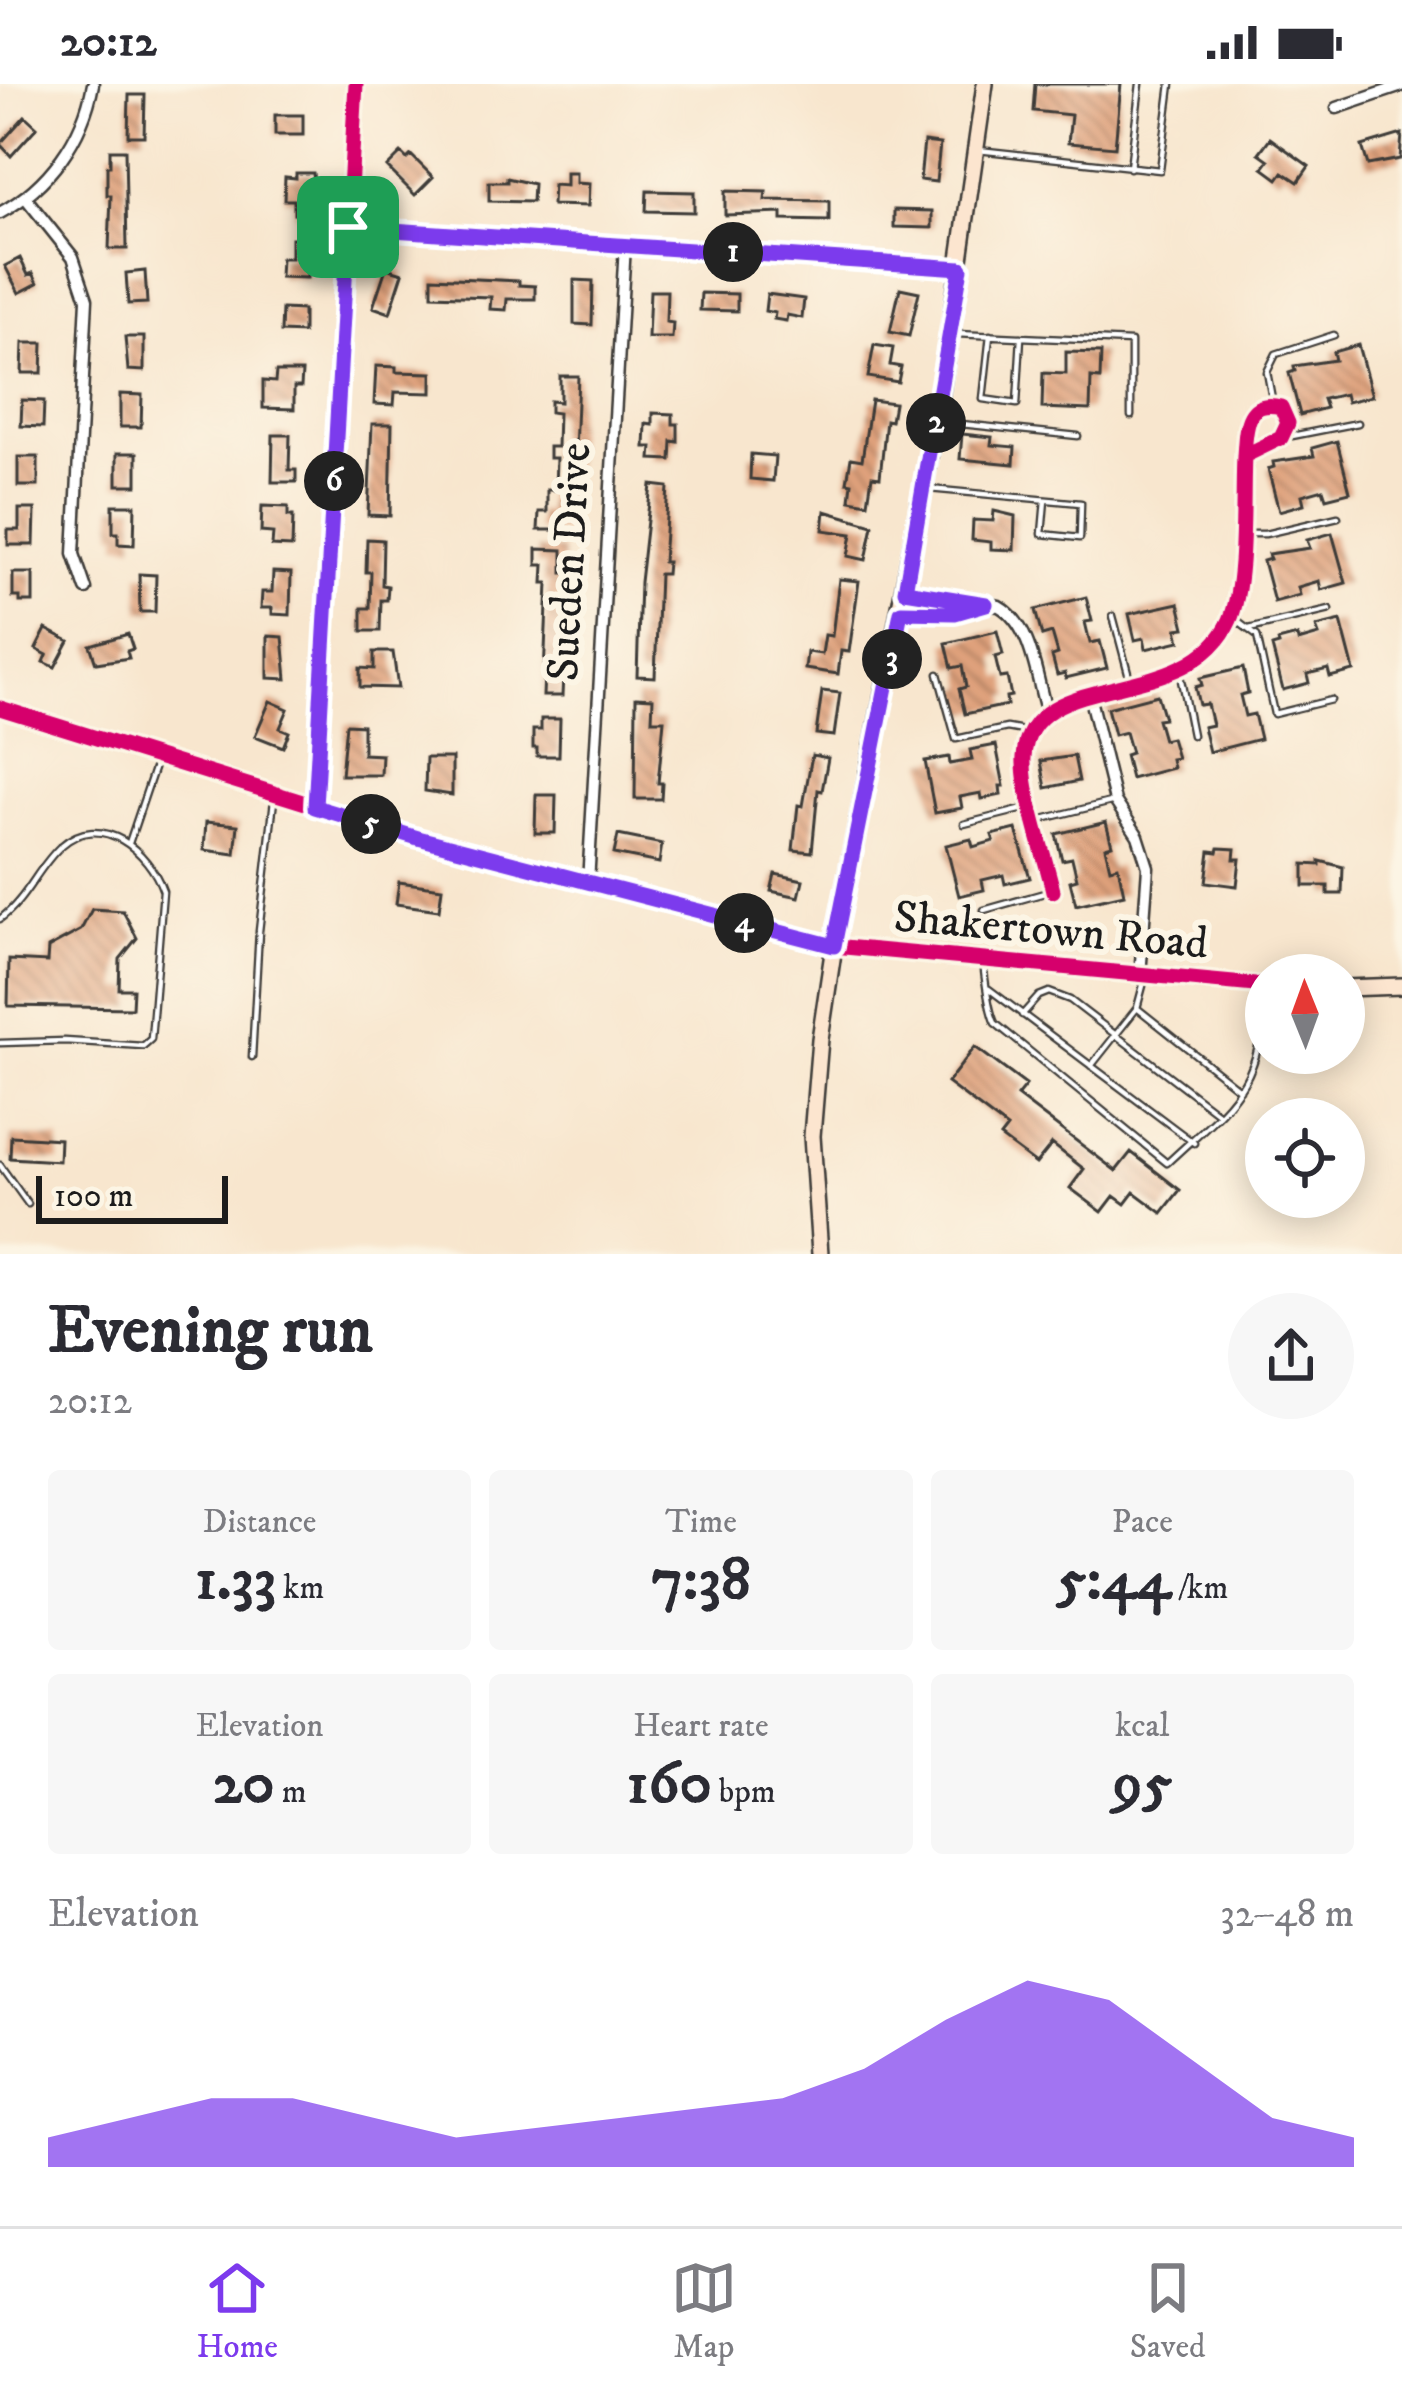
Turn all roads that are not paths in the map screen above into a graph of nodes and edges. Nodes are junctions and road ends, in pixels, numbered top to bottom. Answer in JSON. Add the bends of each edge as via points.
{"nodes":[{"id":1,"x":93,"y":84,"type":"edge"},
{"id":2,"x":356,"y":84,"type":"edge"},
{"id":3,"x":985,"y":84,"type":"edge"},
{"id":4,"x":1140,"y":84,"type":"edge"},
{"id":5,"x":1171,"y":84,"type":"edge"},
{"id":6,"x":1402,"y":86,"type":"edge"},
{"id":7,"x":1336,"y":108,"type":"dead end"},
{"id":8,"x":978,"y":150,"type":"junction"},
{"id":9,"x":1130,"y":168,"type":"junction"},
{"id":10,"x":26,"y":196,"type":"junction"},
{"id":11,"x":0,"y":213,"type":"edge"},
{"id":12,"x":348,"y":227,"type":"junction"},
{"id":13,"x":626,"y":245,"type":"junction"},
{"id":14,"x":961,"y":268,"type":"junction"},
{"id":15,"x":951,"y":333,"type":"junction"},
{"id":16,"x":990,"y":335,"type":"junction"},
{"id":17,"x":1334,"y":335,"type":"dead end"},
{"id":18,"x":1021,"y":337,"type":"junction"},
{"id":19,"x":1273,"y":405,"type":"junction"},
{"id":20,"x":1131,"y":416,"type":"dead end"},
{"id":21,"x":936,"y":421,"type":"junction"},
{"id":22,"x":1358,"y":423,"type":"dead end"},
{"id":23,"x":1078,"y":436,"type":"dead end"},
{"id":24,"x":1281,"y":438,"type":"junction"},
{"id":25,"x":1244,"y":456,"type":"junction"},
{"id":26,"x":924,"y":488,"type":"junction"},
{"id":27,"x":1045,"y":500,"type":"junction"},
{"id":28,"x":1338,"y":517,"type":"dead end"},
{"id":29,"x":1240,"y":534,"type":"junction"},
{"id":30,"x":86,"y":589,"type":"dead end"},
{"id":31,"x":905,"y":591,"type":"junction"},
{"id":32,"x":986,"y":604,"type":"junction"},
{"id":33,"x":1330,"y":610,"type":"dead end"},
{"id":34,"x":901,"y":612,"type":"junction"},
{"id":35,"x":1113,"y":616,"type":"dead end"},
{"id":36,"x":1231,"y":616,"type":"junction"},
{"id":37,"x":1249,"y":629,"type":"junction"},
{"id":38,"x":1179,"y":670,"type":"junction"},
{"id":39,"x":938,"y":674,"type":"dead end"},
{"id":40,"x":1131,"y":685,"type":"junction"},
{"id":41,"x":1089,"y":695,"type":"junction"},
{"id":42,"x":1331,"y":700,"type":"dead end"},
{"id":43,"x":0,"y":708,"type":"edge"},
{"id":44,"x":1046,"y":710,"type":"junction"},
{"id":45,"x":1030,"y":732,"type":"junction"},
{"id":46,"x":1192,"y":735,"type":"dead end"},
{"id":47,"x":158,"y":758,"type":"junction"},
{"id":48,"x":275,"y":794,"type":"junction"},
{"id":49,"x":1115,"y":801,"type":"junction"},
{"id":50,"x":315,"y":807,"type":"junction"},
{"id":51,"x":1033,"y":807,"type":"junction"},
{"id":52,"x":1037,"y":821,"type":"junction"},
{"id":53,"x":964,"y":824,"type":"dead end"},
{"id":54,"x":128,"y":843,"type":"junction"},
{"id":55,"x":588,"y":884,"type":"junction"},
{"id":56,"x":1053,"y":891,"type":"joint"},
{"id":57,"x":984,"y":910,"type":"dead end"},
{"id":58,"x":0,"y":919,"type":"edge"},
{"id":59,"x":834,"y":946,"type":"junction"},
{"id":60,"x":983,"y":962,"type":"junction"},
{"id":61,"x":1143,"y":976,"type":"junction"},
{"id":62,"x":1245,"y":984,"type":"edge"},
{"id":63,"x":1402,"y":986,"type":"edge"},
{"id":64,"x":1365,"y":987,"type":"edge"},
{"id":65,"x":989,"y":989,"type":"junction"},
{"id":66,"x":1137,"y":1008,"type":"junction"},
{"id":67,"x":1022,"y":1016,"type":"junction"},
{"id":68,"x":1116,"y":1035,"type":"junction"},
{"id":69,"x":0,"y":1043,"type":"edge"},
{"id":70,"x":252,"y":1057,"type":"dead end"},
{"id":71,"x":1090,"y":1066,"type":"junction"},
{"id":72,"x":1251,"y":1074,"type":"edge"},
{"id":73,"x":1240,"y":1090,"type":"junction"},
{"id":74,"x":1219,"y":1114,"type":"junction"},
{"id":75,"x":1194,"y":1143,"type":"junction"},
{"id":76,"x":0,"y":1165,"type":"edge"},
{"id":77,"x":28,"y":1204,"type":"dead end"},
{"id":78,"x":820,"y":1254,"type":"edge"}],
"edges":[{"from":1,"to":10,"type":"street","via":[[73,142]]},
{"from":2,"to":12,"type":"street"},
{"from":3,"to":8,"type":"street"},
{"from":4,"to":9,"type":"lane"},
{"from":5,"to":9,"type":"lane","via":[[1160,170]]},
{"from":6,"to":7,"type":"street"},
{"from":8,"to":9,"type":"lane"},
{"from":8,"to":14,"type":"street"},
{"from":10,"to":11,"type":"street"},
{"from":10,"to":30,"type":"street","via":[[73,256],[87,299],[74,554]]},
{"from":12,"to":13,"type":"street"},
{"from":12,"to":50,"type":"street"},
{"from":13,"to":14,"type":"street"},
{"from":13,"to":55,"type":"street","name":"Sueden Drive"},
{"from":14,"to":15,"type":"street"},
{"from":15,"to":16,"type":"lane"},
{"from":15,"to":21,"type":"street"},
{"from":16,"to":18,"type":"lane"},
{"from":16,"to":18,"type":"lane","via":[[983,399],[1017,404]]},
{"from":17,"to":19,"type":"lane","via":[[1276,354],[1267,372]]},
{"from":18,"to":20,"type":"lane","via":[[1131,342]]},
{"from":19,"to":24,"type":"street","via":[[1288,423]]},
{"from":19,"to":25,"type":"street","via":[[1253,410],[1246,422]]},
{"from":21,"to":23,"type":"lane"},
{"from":21,"to":26,"type":"street"},
{"from":22,"to":24,"type":"lane"},
{"from":24,"to":25,"type":"street"},
{"from":25,"to":29,"type":"street"},
{"from":26,"to":27,"type":"lane"},
{"from":26,"to":31,"type":"street"},
{"from":27,"to":27,"type":"lane","via":[[1082,503],[1080,538],[1042,534]]},
{"from":28,"to":29,"type":"lane"},
{"from":29,"to":36,"type":"street"},
{"from":31,"to":32,"type":"street"},
{"from":31,"to":34,"type":"street"},
{"from":32,"to":34,"type":"street","via":[[955,613]]},
{"from":32,"to":44,"type":"street","via":[[1012,614],[1022,628]]},
{"from":33,"to":37,"type":"lane"},
{"from":34,"to":59,"type":"street"},
{"from":35,"to":40,"type":"lane"},
{"from":36,"to":37,"type":"lane"},
{"from":36,"to":38,"type":"street","via":[[1211,647]]},
{"from":37,"to":42,"type":"lane","via":[[1274,714]]},
{"from":38,"to":40,"type":"street"},
{"from":38,"to":46,"type":"lane"},
{"from":39,"to":45,"type":"lane","via":[[956,739],[1007,728]]},
{"from":40,"to":41,"type":"street"},
{"from":41,"to":44,"type":"street"},
{"from":41,"to":49,"type":"street"},
{"from":43,"to":47,"type":"street","name":"Shakertown Road"},
{"from":44,"to":45,"type":"street"},
{"from":45,"to":51,"type":"street","via":[[1023,764]]},
{"from":47,"to":48,"type":"street","name":"Shakertown Road"},
{"from":47,"to":54,"type":"lane"},
{"from":48,"to":50,"type":"street","name":"Shakertown Road"},
{"from":48,"to":70,"type":"lane"},
{"from":49,"to":52,"type":"lane"},
{"from":49,"to":61,"type":"street","via":[[1148,867]]},
{"from":50,"to":55,"type":"street","name":"Shakertown Road"},
{"from":51,"to":52,"type":"street"},
{"from":51,"to":53,"type":"lane"},
{"from":52,"to":56,"type":"street"},
{"from":54,"to":58,"type":"lane","via":[[95,834],[70,839]]},
{"from":54,"to":69,"type":"lane","via":[[163,891],[151,1039],[143,1046]]},
{"from":55,"to":59,"type":"street","name":"Shakertown Road"},
{"from":56,"to":57,"type":"lane"},
{"from":59,"to":60,"type":"street","name":"Shakertown Road"},
{"from":59,"to":78,"type":"street","via":[[812,1117]]},
{"from":60,"to":61,"type":"street","name":"Shakertown Road"},
{"from":60,"to":65,"type":"lane"},
{"from":61,"to":62,"type":"street","name":"Shakertown Road"},
{"from":61,"to":66,"type":"lane"},
{"from":63,"to":64,"type":"street"},
{"from":65,"to":67,"type":"lane"},
{"from":65,"to":75,"type":"lane","via":[[987,1009],[1007,1036],[1168,1163]]},
{"from":66,"to":68,"type":"lane"},
{"from":66,"to":73,"type":"lane"},
{"from":67,"to":68,"type":"lane","via":[[1049,992]]},
{"from":67,"to":71,"type":"lane"},
{"from":68,"to":71,"type":"lane"},
{"from":68,"to":74,"type":"lane"},
{"from":71,"to":75,"type":"lane"},
{"from":72,"to":73,"type":"lane"},
{"from":73,"to":74,"type":"lane"},
{"from":74,"to":75,"type":"lane"},
{"from":76,"to":77,"type":"lane"}]}
